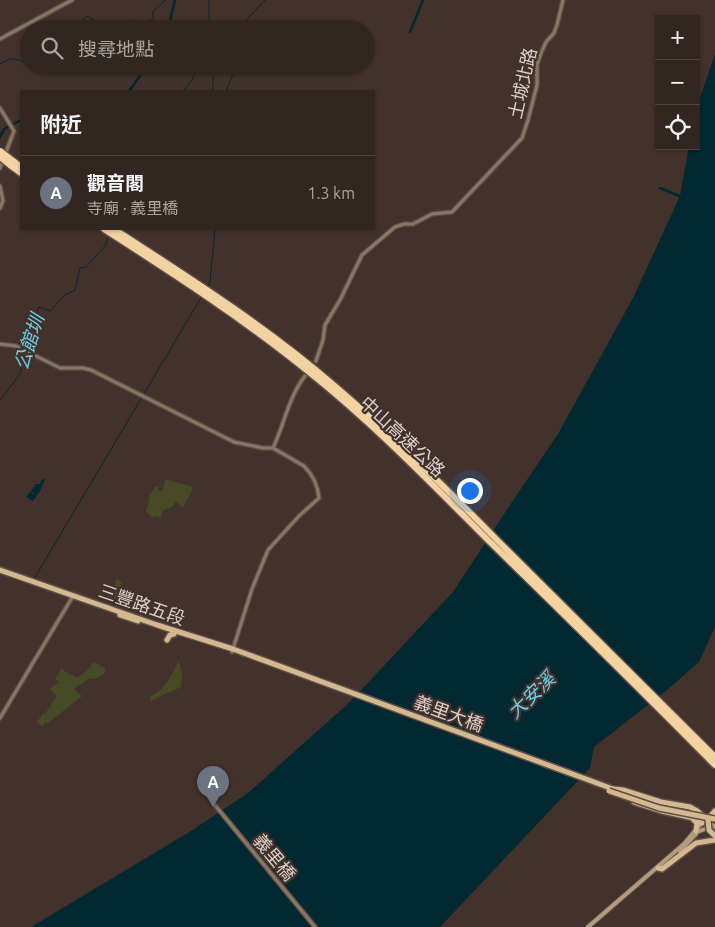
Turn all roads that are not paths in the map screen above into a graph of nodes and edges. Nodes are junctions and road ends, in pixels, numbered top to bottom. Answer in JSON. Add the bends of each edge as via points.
{"nodes":[{"id":1,"x":72,"y":0,"type":"edge"},
{"id":2,"x":563,"y":0,"type":"edge"},
{"id":3,"x":35,"y":20,"type":"edge"},
{"id":4,"x":20,"y":28,"type":"edge"},
{"id":5,"x":0,"y":39,"type":"edge"},
{"id":6,"x":0,"y":108,"type":"edge"},
{"id":7,"x":0,"y":151,"type":"edge"},
{"id":8,"x":0,"y":157,"type":"edge"},
{"id":9,"x":12,"y":163,"type":"junction"},
{"id":10,"x":20,"y":166,"type":"edge"},
{"id":11,"x":0,"y":168,"type":"edge"},
{"id":12,"x":20,"y":172,"type":"edge"},
{"id":13,"x":0,"y":186,"type":"edge"},
{"id":14,"x":0,"y":208,"type":"edge"},
{"id":15,"x":106,"y":230,"type":"edge"},
{"id":16,"x":116,"y":230,"type":"edge"},
{"id":17,"x":0,"y":344,"type":"edge"},
{"id":18,"x":316,"y":361,"type":"dead end"},
{"id":19,"x":305,"y":376,"type":"dead end"},
{"id":20,"x":273,"y":448,"type":"junction"},
{"id":21,"x":476,"y":523,"type":"junction"},
{"id":22,"x":0,"y":572,"type":"edge"},
{"id":23,"x":73,"y":596,"type":"junction"},
{"id":24,"x":174,"y":634,"type":"junction"},
{"id":25,"x":167,"y":640,"type":"dead end"},
{"id":26,"x":233,"y":650,"type":"junction"},
{"id":27,"x":275,"y":665,"type":"joint"},
{"id":28,"x":0,"y":718,"type":"edge"},
{"id":29,"x":700,"y":746,"type":"junction"},
{"id":30,"x":715,"y":757,"type":"edge"},
{"id":31,"x":715,"y":764,"type":"edge"},
{"id":32,"x":611,"y":790,"type":"junction"},
{"id":33,"x":214,"y":804,"type":"dead end"},
{"id":34,"x":715,"y":811,"type":"edge"},
{"id":35,"x":692,"y":818,"type":"junction"},
{"id":36,"x":715,"y":818,"type":"edge"},
{"id":37,"x":704,"y":821,"type":"junction"},
{"id":38,"x":697,"y":831,"type":"junction"},
{"id":39,"x":714,"y":831,"type":"edge"},
{"id":40,"x":715,"y":840,"type":"edge"},
{"id":41,"x":659,"y":868,"type":"junction"},
{"id":42,"x":315,"y":927,"type":"edge"},
{"id":43,"x":590,"y":927,"type":"edge"}],
"edges":[{"from":1,"to":3,"type":"street"},
{"from":2,"to":18,"type":"street","name":"土城北路","via":[[554,34],[540,53],[537,86],[522,138],[449,213],[432,214],[413,224],[395,227],[362,255],[325,325]]},
{"from":4,"to":5,"type":"street"},
{"from":6,"to":11,"type":"street","via":[[14,131]]},
{"from":7,"to":9,"type":"highway","bridge":true},
{"from":8,"to":9,"type":"highway","bridge":true},
{"from":9,"to":10,"type":"highway"},
{"from":9,"to":12,"type":"highway"},
{"from":13,"to":14,"type":"street","via":[[3,201]]},
{"from":15,"to":21,"type":"highway","name":"中山高速公路","via":[[226,310],[310,372]]},
{"from":16,"to":21,"type":"highway","name":"中山高速公路","via":[[304,360],[373,419]]},
{"from":17,"to":20,"type":"street","via":[[16,346],[60,368],[86,368],[234,442]]},
{"from":19,"to":20,"type":"street","via":[[295,391]]},
{"from":20,"to":26,"type":"street","via":[[308,470],[319,498],[268,550]]},
{"from":21,"to":29,"type":"highway","name":"中山高速公路"},
{"from":22,"to":23,"type":"main road","name":"三豐路五段"},
{"from":23,"to":24,"type":"main road","name":"三豐路五段"},
{"from":23,"to":26,"type":"main road","name":"三豐路五段"},
{"from":23,"to":28,"type":"street"},
{"from":24,"to":25,"type":"main road"},
{"from":24,"to":26,"type":"main road","name":"三豐路五段"},
{"from":26,"to":27,"type":"main road","name":"三豐路五段"},
{"from":27,"to":32,"type":"main road","name":"義里大橋"},
{"from":29,"to":30,"type":"highway","name":"中山高速公路"},
{"from":29,"to":31,"type":"highway","name":"中山高速公路"},
{"from":32,"to":35,"type":"main road","bridge":true,"via":[[621,797]]},
{"from":32,"to":36,"type":"main road","bridge":true,"via":[[668,808]]},
{"from":32,"to":37,"type":"main road","via":[[623,790],[690,807]]},
{"from":33,"to":42,"type":"street","name":"義里橋"},
{"from":34,"to":39,"type":"main road","bridge":true,"via":[[708,822],[709,830]]},
{"from":35,"to":37,"type":"main road"},
{"from":35,"to":38,"type":"main road","via":[[697,823]]},
{"from":37,"to":38,"type":"main road"},
{"from":37,"to":39,"type":"main road"},
{"from":38,"to":39,"type":"main road"},
{"from":38,"to":41,"type":"main road"},
{"from":40,"to":41,"type":"main road","via":[[696,843],[662,870]]},
{"from":41,"to":43,"type":"main road"}]}
